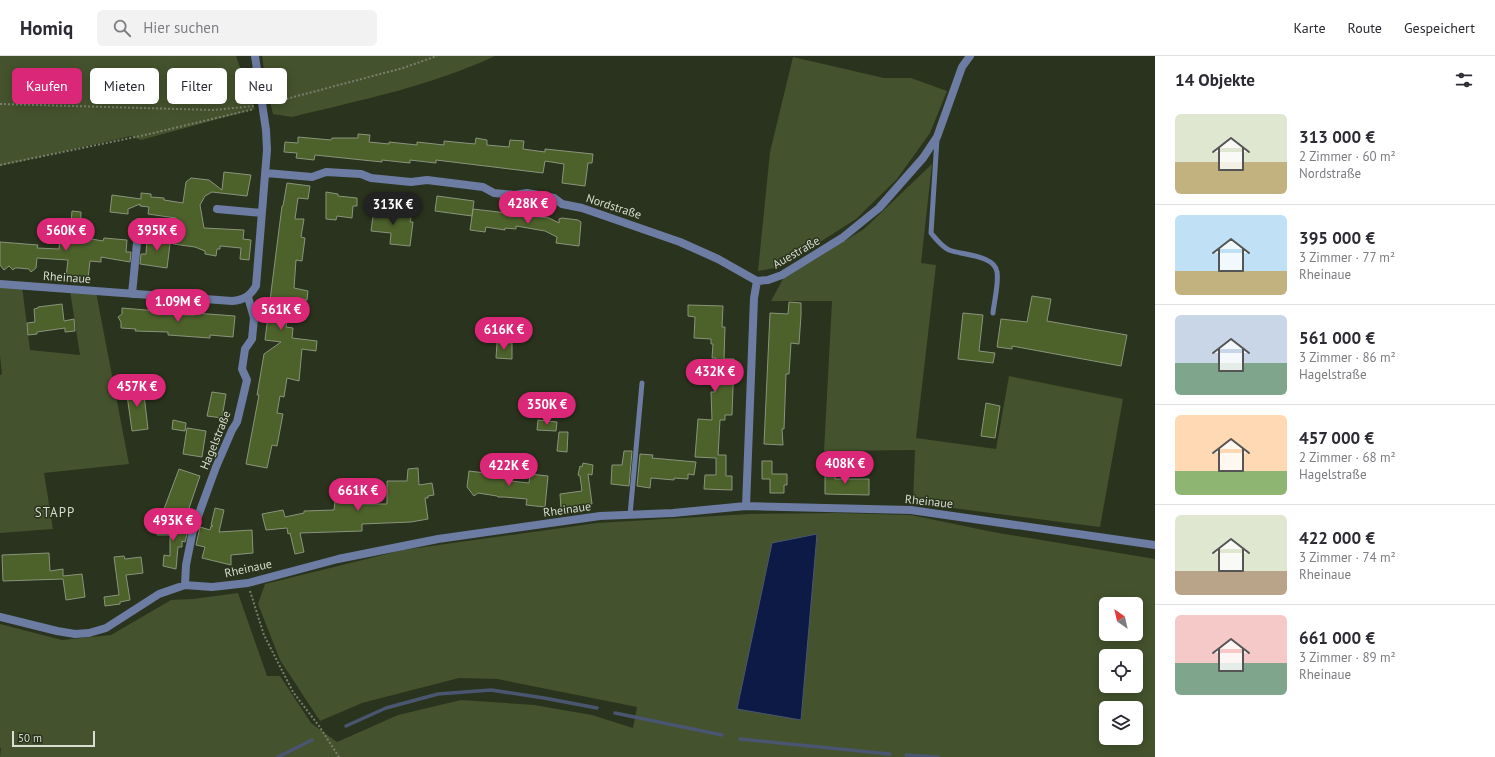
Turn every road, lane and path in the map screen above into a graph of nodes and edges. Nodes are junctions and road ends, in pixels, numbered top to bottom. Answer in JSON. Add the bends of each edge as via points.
{"nodes":[{"id":1,"x":255,"y":56,"type":"edge"},
{"id":2,"x":437,"y":56,"type":"edge"},
{"id":3,"x":970,"y":56,"type":"edge"},
{"id":4,"x":0,"y":104,"type":"edge"},
{"id":5,"x":263,"y":106,"type":"junction"},
{"id":6,"x":937,"y":137,"type":"junction"},
{"id":7,"x":0,"y":165,"type":"edge"},
{"id":8,"x":266,"y":173,"type":"junction"},
{"id":9,"x":217,"y":209,"type":"dead end"},
{"id":10,"x":262,"y":213,"type":"junction"},
{"id":11,"x":139,"y":222,"type":"dead end"},
{"id":12,"x":757,"y":281,"type":"junction"},
{"id":13,"x":0,"y":284,"type":"edge"},
{"id":14,"x":132,"y":294,"type":"junction"},
{"id":15,"x":248,"y":297,"type":"junction"},
{"id":16,"x":993,"y":313,"type":"dead end"},
{"id":17,"x":642,"y":383,"type":"dead end"},
{"id":18,"x":746,"y":506,"type":"junction"},
{"id":19,"x":630,"y":515,"type":"junction"},
{"id":20,"x":1155,"y":545,"type":"edge"},
{"id":21,"x":248,"y":583,"type":"junction"},
{"id":22,"x":185,"y":585,"type":"junction"},
{"id":23,"x":0,"y":617,"type":"edge"},
{"id":24,"x":339,"y":757,"type":"edge"}],
"edges":[{"from":1,"to":5,"type":"street"},
{"from":2,"to":5,"type":"path","via":[[403,68]]},
{"from":3,"to":6,"type":"street","name":"Auestraße","via":[[962,67]]},
{"from":4,"to":5,"type":"path","via":[[214,110]]},
{"from":5,"to":7,"type":"path","via":[[145,135]]},
{"from":5,"to":8,"type":"street"},
{"from":6,"to":12,"type":"street","name":"Auestraße","via":[[923,158],[879,208],[863,222],[782,275]]},
{"from":6,"to":16,"type":"lane","via":[[931,233],[940,245],[988,260],[995,266],[998,273]]},
{"from":8,"to":10,"type":"street"},
{"from":8,"to":12,"type":"street","name":"Nordstraße","via":[[312,177],[326,172],[361,174],[371,178],[411,182],[427,180],[483,187],[494,193],[527,193],[554,198],[562,204],[582,208],[687,244]]},
{"from":9,"to":10,"type":"street"},
{"from":10,"to":15,"type":"street","via":[[256,286]]},
{"from":11,"to":14,"type":"street"},
{"from":12,"to":18,"type":"street","via":[[754,298]]},
{"from":13,"to":14,"type":"street","name":"Rheinaue"},
{"from":14,"to":15,"type":"street","name":"Rheinaue","via":[[232,301],[241,301]]},
{"from":15,"to":22,"type":"street","name":"Hagelstraße","via":[[254,318],[252,339],[245,349],[242,369],[247,380],[237,422],[216,467],[193,530]]},
{"from":17,"to":19,"type":"lane"},
{"from":18,"to":19,"type":"street","name":"Rheinaue"},
{"from":18,"to":20,"type":"street","name":"Rheinaue","via":[[911,510]]},
{"from":19,"to":21,"type":"street","name":"Rheinaue","via":[[600,516],[438,539],[338,559]]},
{"from":21,"to":22,"type":"street","name":"Rheinaue","via":[[212,588]]},
{"from":21,"to":24,"type":"path","via":[[264,635],[293,692]]},
{"from":22,"to":23,"type":"street","name":"Rheinaue","via":[[159,594],[106,628],[90,633],[57,631]]}]}
